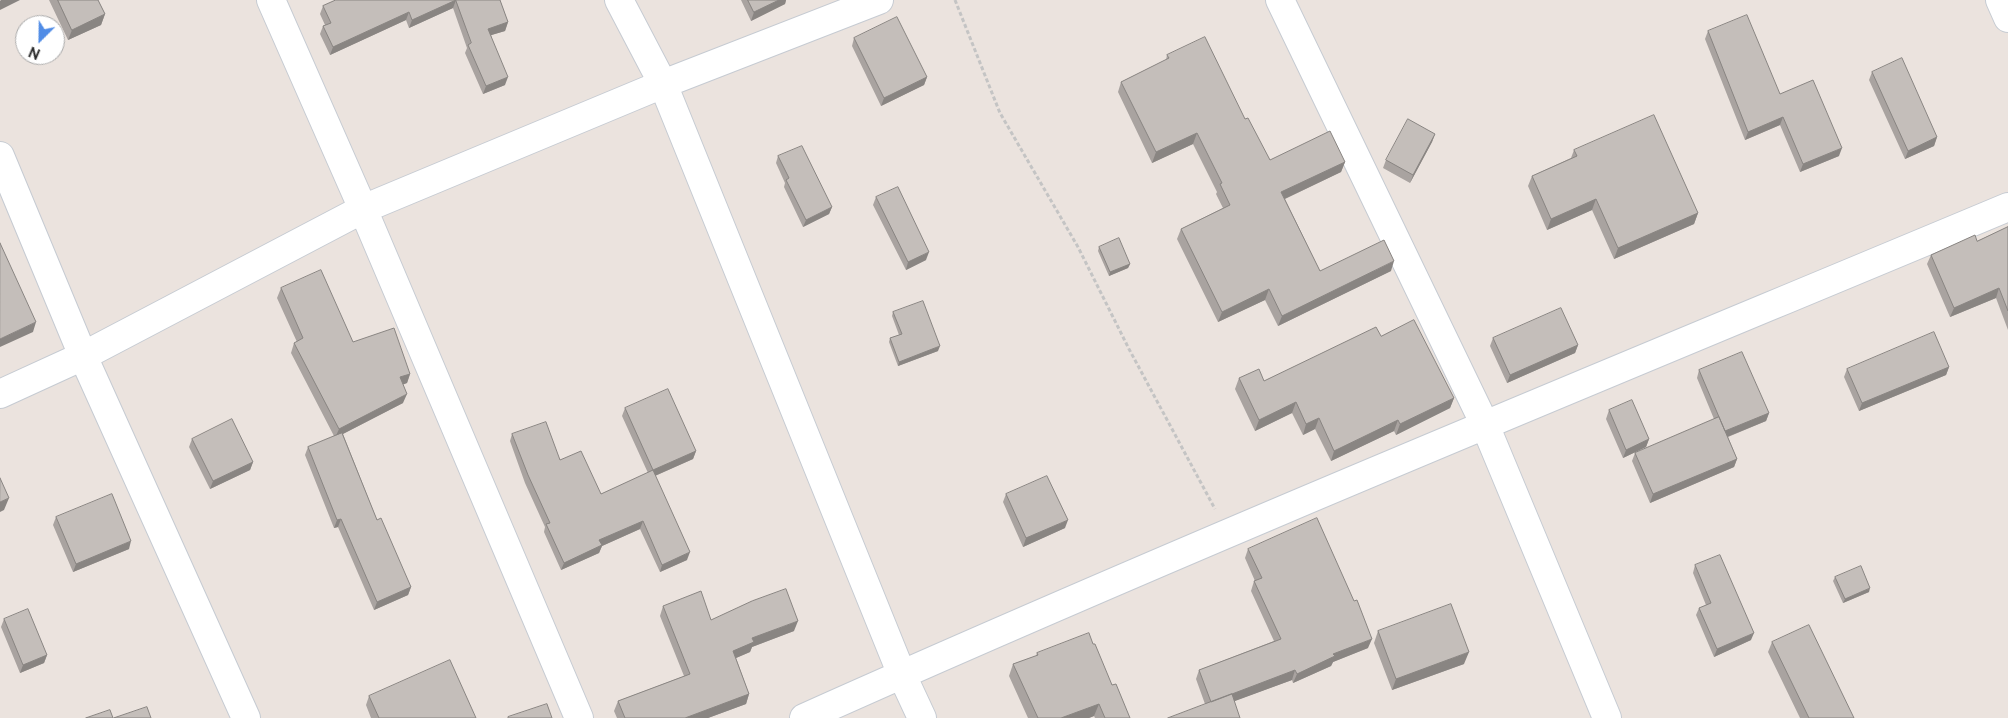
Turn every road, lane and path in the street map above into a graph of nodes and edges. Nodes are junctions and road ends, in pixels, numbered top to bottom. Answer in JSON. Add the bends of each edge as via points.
{"nodes":[{"id":1,"x":271,"y":0,"type":"edge"},
{"id":2,"x":619,"y":0,"type":"edge"},
{"id":3,"x":879,"y":0,"type":"edge"},
{"id":4,"x":955,"y":0,"type":"edge"},
{"id":5,"x":1280,"y":0,"type":"edge"},
{"id":6,"x":2000,"y":0,"type":"edge"},
{"id":7,"x":2008,"y":18,"type":"edge"},
{"id":8,"x":663,"y":84,"type":"junction"},
{"id":9,"x":0,"y":156,"type":"edge"},
{"id":10,"x":2008,"y":207,"type":"edge"},
{"id":11,"x":363,"y":209,"type":"junction"},
{"id":12,"x":83,"y":356,"type":"junction"},
{"id":13,"x":0,"y":394,"type":"edge"},
{"id":14,"x":1485,"y":425,"type":"junction"},
{"id":15,"x":1229,"y":534,"type":"junction"},
{"id":16,"x":902,"y":675,"type":"junction"},
{"id":17,"x":246,"y":718,"type":"edge"},
{"id":18,"x":579,"y":718,"type":"edge"},
{"id":19,"x":804,"y":718,"type":"edge"},
{"id":20,"x":922,"y":718,"type":"edge"},
{"id":21,"x":1607,"y":718,"type":"edge"}],
"edges":[{"from":1,"to":11,"type":"street"},
{"from":2,"to":8,"type":"street"},
{"from":3,"to":8,"type":"street"},
{"from":4,"to":15,"type":"path","via":[[1000,113],[1078,247]]},
{"from":5,"to":14,"type":"street"},
{"from":6,"to":7,"type":"street"},
{"from":8,"to":11,"type":"street"},
{"from":8,"to":16,"type":"street"},
{"from":9,"to":12,"type":"street"},
{"from":10,"to":14,"type":"street"},
{"from":11,"to":12,"type":"street"},
{"from":11,"to":18,"type":"street"},
{"from":12,"to":13,"type":"street"},
{"from":12,"to":17,"type":"street"},
{"from":14,"to":15,"type":"street"},
{"from":14,"to":21,"type":"street"},
{"from":15,"to":16,"type":"street"},
{"from":16,"to":19,"type":"street"},
{"from":16,"to":20,"type":"street"}]}
